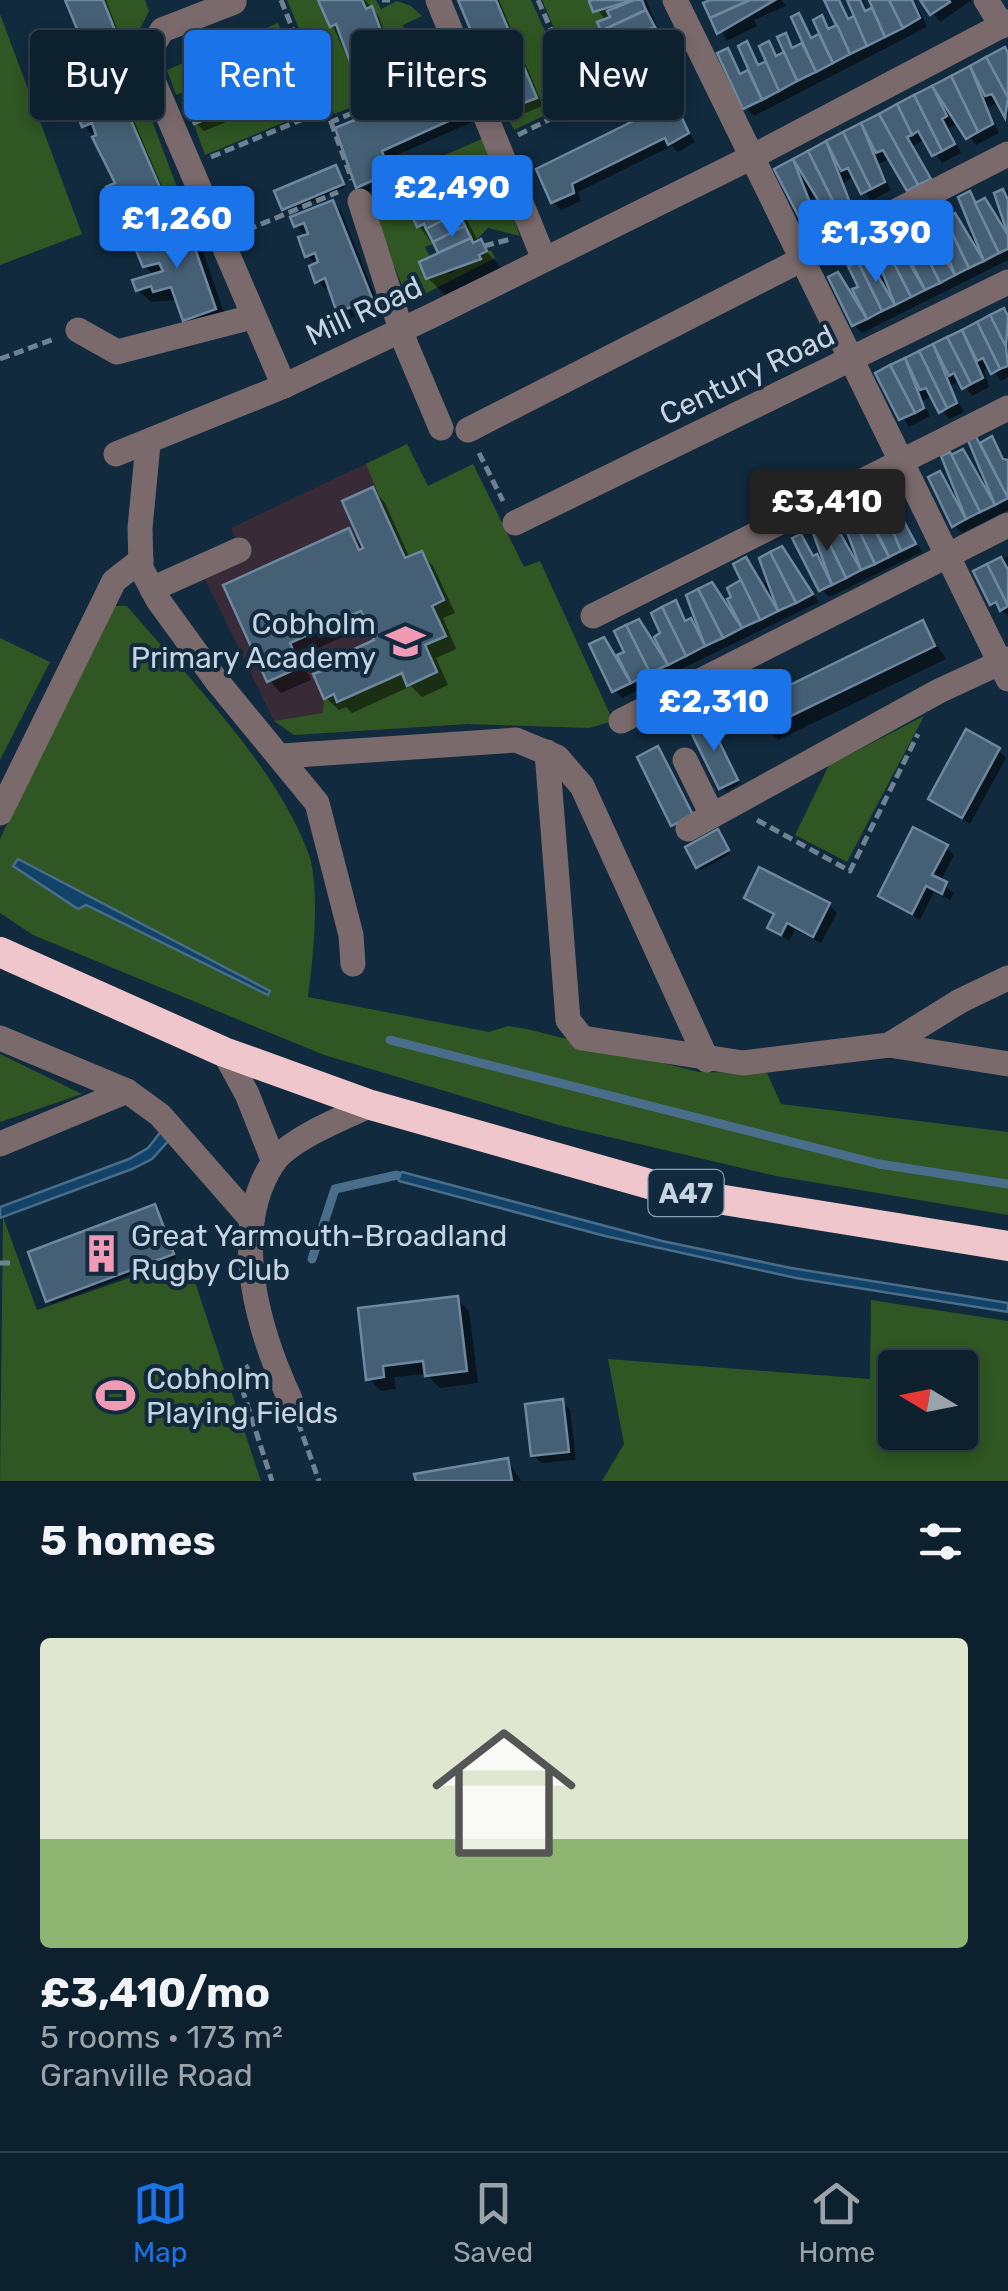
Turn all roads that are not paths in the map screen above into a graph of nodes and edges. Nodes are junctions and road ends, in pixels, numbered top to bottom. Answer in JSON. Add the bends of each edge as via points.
{"nodes":[{"id":1,"x":438,"y":0,"type":"edge"},
{"id":2,"x":675,"y":0,"type":"edge"},
{"id":3,"x":986,"y":0,"type":"edge"},
{"id":4,"x":234,"y":2,"type":"edge"},
{"id":5,"x":1005,"y":24,"type":"edge"},
{"id":6,"x":1008,"y":154,"type":"edge"},
{"id":7,"x":750,"y":158,"type":"junction"},
{"id":8,"x":360,"y":201,"type":"dead end"},
{"id":9,"x":544,"y":258,"type":"junction"},
{"id":10,"x":800,"y":260,"type":"junction"},
{"id":11,"x":1008,"y":282,"type":"edge"},
{"id":12,"x":252,"y":316,"type":"junction"},
{"id":13,"x":78,"y":330,"type":"road end"},
{"id":14,"x":402,"y":330,"type":"junction"},
{"id":15,"x":851,"y":362,"type":"junction"},
{"id":16,"x":284,"y":386,"type":"junction"},
{"id":17,"x":1008,"y":408,"type":"edge"},
{"id":18,"x":441,"y":428,"type":"dead end"},
{"id":19,"x":468,"y":430,"type":"dead end"},
{"id":20,"x":148,"y":444,"type":"junction"},
{"id":21,"x":116,"y":454,"type":"dead end"},
{"id":22,"x":900,"y":463,"type":"junction"},
{"id":23,"x":514,"y":524,"type":"dead end"},
{"id":24,"x":1008,"y":525,"type":"edge"},
{"id":25,"x":240,"y":550,"type":"dead end"},
{"id":26,"x":947,"y":556,"type":"junction"},
{"id":27,"x":141,"y":560,"type":"junction"},
{"id":28,"x":152,"y":589,"type":"junction"},
{"id":29,"x":593,"y":616,"type":"dead end"},
{"id":30,"x":1005,"y":667,"type":"edge"},
{"id":31,"x":622,"y":721,"type":"dead end"},
{"id":32,"x":547,"y":752,"type":"junction"},
{"id":33,"x":282,"y":756,"type":"junction"},
{"id":34,"x":685,"y":760,"type":"dead end"},
{"id":35,"x":722,"y":811,"type":"junction"},
{"id":36,"x":0,"y":812,"type":"edge"},
{"id":37,"x":688,"y":829,"type":"dead end"},
{"id":38,"x":0,"y":952,"type":"edge"},
{"id":39,"x":353,"y":964,"type":"dead end"},
{"id":40,"x":1008,"y":978,"type":"edge"},
{"id":41,"x":0,"y":1038,"type":"edge"},
{"id":42,"x":888,"y":1045,"type":"junction"},
{"id":43,"x":224,"y":1052,"type":"junction"},
{"id":44,"x":708,"y":1060,"type":"junction"},
{"id":45,"x":1008,"y":1064,"type":"edge"},
{"id":46,"x":127,"y":1091,"type":"junction"},
{"id":47,"x":372,"y":1105,"type":"junction"},
{"id":48,"x":0,"y":1144,"type":"edge"},
{"id":49,"x":274,"y":1162,"type":"junction"},
{"id":50,"x":252,"y":1220,"type":"junction"},
{"id":51,"x":1008,"y":1246,"type":"edge"},
{"id":52,"x":290,"y":1399,"type":"road end"}],
"edges":[{"from":1,"to":9,"type":"street"},
{"from":2,"to":7,"type":"street"},
{"from":3,"to":5,"type":"street"},
{"from":4,"to":12,"type":"street","via":[[162,30],[148,54],[154,84]]},
{"from":5,"to":7,"type":"street","name":"Mill Road"},
{"from":6,"to":10,"type":"street"},
{"from":7,"to":9,"type":"street","name":"Mill Road"},
{"from":7,"to":10,"type":"street"},
{"from":8,"to":14,"type":"street"},
{"from":9,"to":14,"type":"street","name":"Mill Road"},
{"from":10,"to":15,"type":"street"},
{"from":10,"to":19,"type":"street"},
{"from":11,"to":15,"type":"street","name":"Century Road"},
{"from":12,"to":13,"type":"street","via":[[117,352]]},
{"from":12,"to":16,"type":"street"},
{"from":14,"to":16,"type":"street","name":"Mill Road"},
{"from":14,"to":18,"type":"street"},
{"from":15,"to":22,"type":"street"},
{"from":15,"to":23,"type":"street","name":"Century Road"},
{"from":16,"to":20,"type":"street","name":"Mill Road"},
{"from":17,"to":22,"type":"street"},
{"from":20,"to":21,"type":"street","name":"Mill Road"},
{"from":20,"to":27,"type":"street"},
{"from":22,"to":26,"type":"street"},
{"from":22,"to":29,"type":"street"},
{"from":24,"to":26,"type":"street"},
{"from":25,"to":28,"type":"street"},
{"from":26,"to":30,"type":"street"},
{"from":26,"to":31,"type":"street"},
{"from":27,"to":28,"type":"street"},
{"from":27,"to":36,"type":"street","via":[[114,580]]},
{"from":28,"to":33,"type":"street","via":[[216,680]]},
{"from":30,"to":35,"type":"street","via":[[939,691]]},
{"from":32,"to":33,"type":"street","via":[[516,740]]},
{"from":32,"to":44,"type":"street","via":[[582,786]]},
{"from":32,"to":44,"type":"street","via":[[568,1020],[582,1038]]},
{"from":33,"to":39,"type":"street","via":[[316,804]]},
{"from":34,"to":35,"type":"street"},
{"from":35,"to":37,"type":"street"},
{"from":38,"to":43,"type":"highway","number":"A47"},
{"from":40,"to":42,"type":"street"},
{"from":41,"to":46,"type":"street"},
{"from":42,"to":44,"type":"street","via":[[743,1063]]},
{"from":42,"to":45,"type":"street"},
{"from":43,"to":47,"type":"highway","number":"A47"},
{"from":43,"to":49,"type":"street"},
{"from":46,"to":48,"type":"street"},
{"from":46,"to":50,"type":"street","via":[[160,1115]]},
{"from":47,"to":49,"type":"street","via":[[320,1129]]},
{"from":47,"to":51,"type":"highway","number":"A47","via":[[681,1193]]},
{"from":49,"to":50,"type":"street"},
{"from":50,"to":52,"type":"street","via":[[252,1276],[270,1354]]}]}
